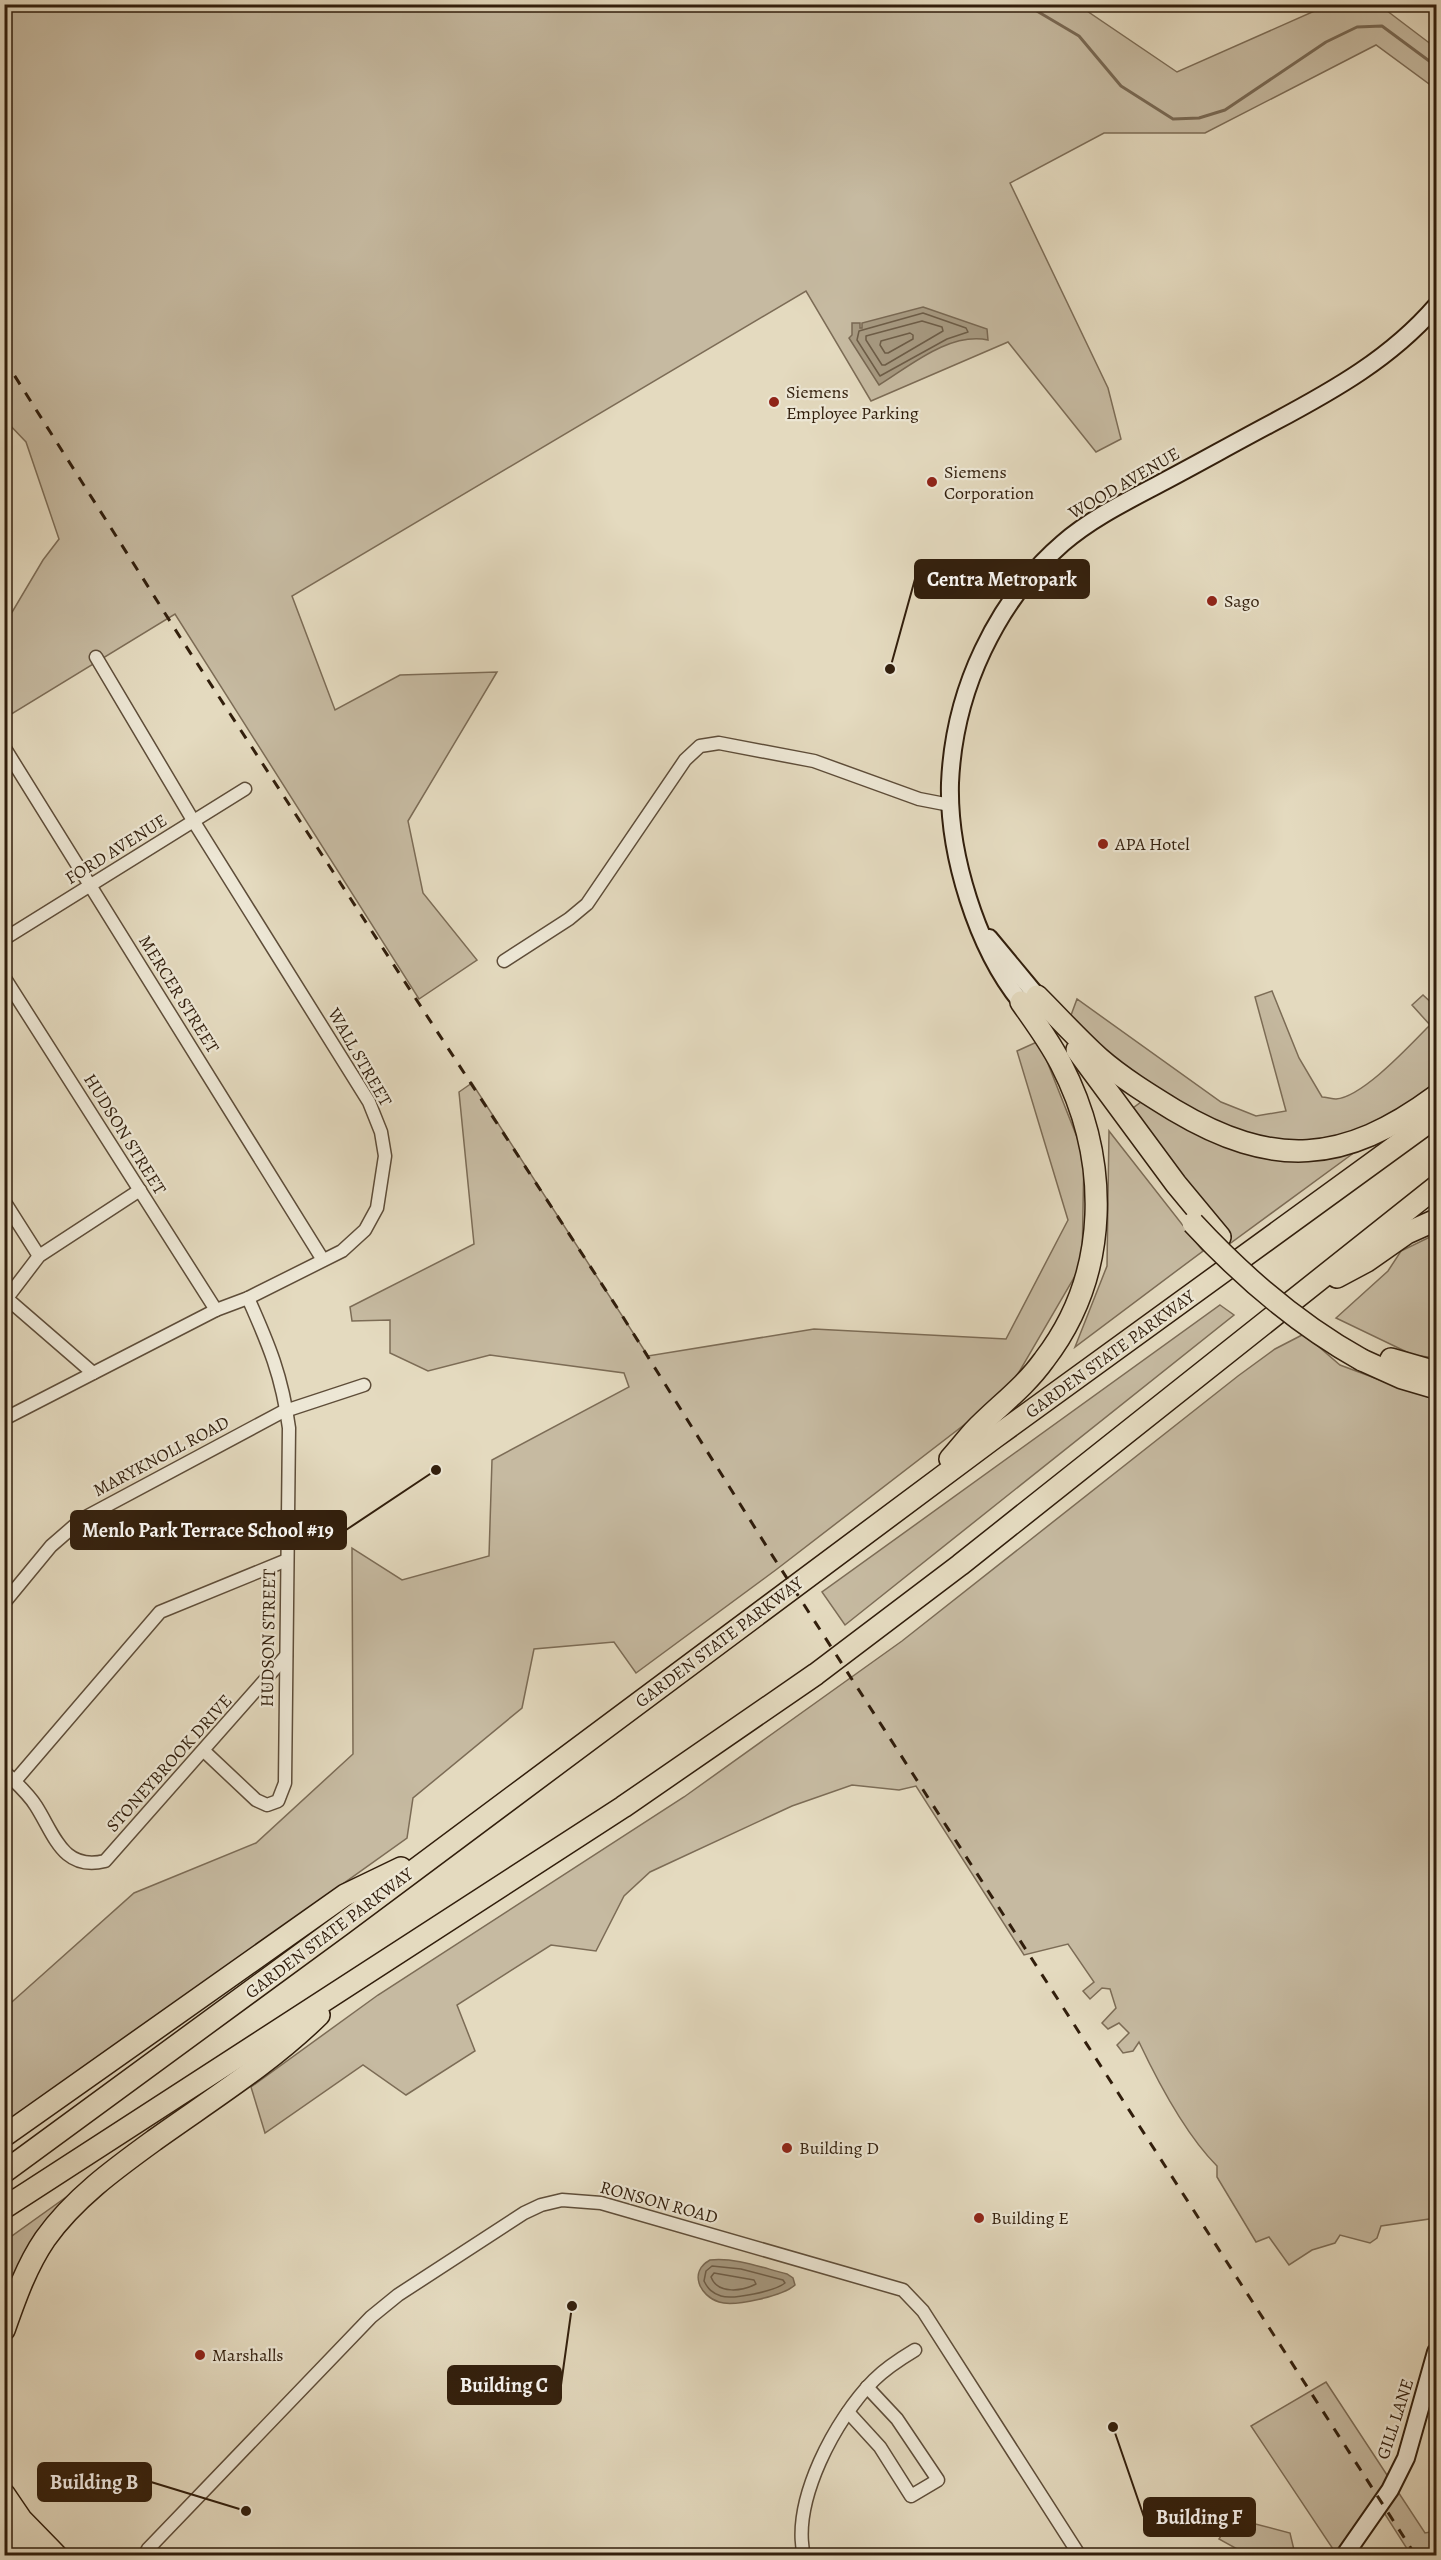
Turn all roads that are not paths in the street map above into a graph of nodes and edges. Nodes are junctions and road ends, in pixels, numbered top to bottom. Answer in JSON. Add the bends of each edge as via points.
{"nodes":[{"id":1,"x":1437,"y":306,"type":"edge"},
{"id":2,"x":96,"y":657,"type":"dead end"},
{"id":3,"x":4,"y":747,"type":"edge"},
{"id":4,"x":245,"y":789,"type":"dead end"},
{"id":5,"x":950,"y":805,"type":"junction"},
{"id":6,"x":194,"y":822,"type":"junction"},
{"id":7,"x":91,"y":886,"type":"junction"},
{"id":8,"x":4,"y":939,"type":"edge"},
{"id":9,"x":504,"y":961,"type":"dead end"},
{"id":10,"x":4,"y":977,"type":"edge"},
{"id":11,"x":1029,"y":999,"type":"junction"},
{"id":12,"x":1437,"y":1096,"type":"edge"},
{"id":13,"x":1437,"y":1117,"type":"edge"},
{"id":14,"x":1437,"y":1187,"type":"edge"},
{"id":15,"x":140,"y":1190,"type":"junction"},
{"id":16,"x":4,"y":1201,"type":"edge"},
{"id":17,"x":1437,"y":1220,"type":"edge"},
{"id":18,"x":39,"y":1256,"type":"junction"},
{"id":19,"x":322,"y":1260,"type":"junction"},
{"id":20,"x":6,"y":1297,"type":"edge"},
{"id":21,"x":1296,"y":1297,"type":"junction"},
{"id":22,"x":248,"y":1298,"type":"junction"},
{"id":23,"x":216,"y":1310,"type":"junction"},
{"id":24,"x":1367,"y":1356,"type":"junction"},
{"id":25,"x":1437,"y":1372,"type":"edge"},
{"id":26,"x":93,"y":1373,"type":"junction"},
{"id":27,"x":364,"y":1385,"type":"dead end"},
{"id":28,"x":1437,"y":1388,"type":"edge"},
{"id":29,"x":287,"y":1411,"type":"junction"},
{"id":30,"x":4,"y":1419,"type":"edge"},
{"id":31,"x":927,"y":1488,"type":"junction"},
{"id":32,"x":287,"y":1560,"type":"junction"},
{"id":33,"x":4,"y":1603,"type":"edge"},
{"id":34,"x":286,"y":1656,"type":"junction"},
{"id":35,"x":204,"y":1750,"type":"junction"},
{"id":36,"x":4,"y":1771,"type":"edge"},
{"id":37,"x":15,"y":1781,"type":"junction"},
{"id":38,"x":440,"y":1850,"type":"junction"},
{"id":39,"x":348,"y":1985,"type":"junction"},
{"id":40,"x":4,"y":2136,"type":"edge"},
{"id":41,"x":4,"y":2172,"type":"edge"},
{"id":42,"x":9,"y":2205,"type":"edge"},
{"id":43,"x":4,"y":2330,"type":"edge"},
{"id":44,"x":915,"y":2350,"type":"dead end"},
{"id":45,"x":1437,"y":2352,"type":"edge"},
{"id":46,"x":867,"y":2387,"type":"junction"},
{"id":47,"x":848,"y":2412,"type":"junction"},
{"id":48,"x":4,"y":2494,"type":"edge"},
{"id":49,"x":4,"y":2523,"type":"edge"},
{"id":50,"x":4,"y":2550,"type":"edge"},
{"id":51,"x":10,"y":2556,"type":"edge"},
{"id":52,"x":40,"y":2556,"type":"edge"},
{"id":53,"x":57,"y":2556,"type":"edge"},
{"id":54,"x":144,"y":2556,"type":"edge"},
{"id":55,"x":804,"y":2556,"type":"edge"},
{"id":56,"x":1080,"y":2556,"type":"edge"},
{"id":57,"x":1344,"y":2556,"type":"edge"}],
"edges":[{"from":1,"to":5,"type":"street","name":"WOOD AVENUE","via":[[1362,373],[1102,515],[1043,562],[1002,613],[974,671],[954,740]]},
{"from":2,"to":6,"type":"street","name":"WALL STREET"},
{"from":3,"to":7,"type":"street","name":"MERCER STREET"},
{"from":4,"to":6,"type":"street","name":"FORD AVENUE"},
{"from":5,"to":9,"type":"street","via":[[919,799],[814,761],[720,743],[705,744],[685,760],[587,904]]},
{"from":5,"to":11,"type":"street","name":"WOOD AVENUE","via":[[962,877],[981,929],[999,973]]},
{"from":6,"to":7,"type":"street","name":"FORD AVENUE"},
{"from":6,"to":19,"type":"street","name":"WALL STREET","via":[[369,1102],[381,1132],[385,1156],[377,1208],[365,1230],[342,1251]]},
{"from":7,"to":8,"type":"street","name":"FORD AVENUE"},
{"from":7,"to":19,"type":"street","name":"MERCER STREET"},
{"from":10,"to":15,"type":"street","name":"HUDSON STREET"},
{"from":11,"to":12,"type":"highway","via":[[1138,1088],[1200,1125],[1253,1146],[1298,1152],[1344,1145],[1394,1125]]},
{"from":11,"to":24,"type":"highway","via":[[1051,1034],[1197,1220],[1282,1294]]},
{"from":11,"to":31,"type":"highway","via":[[1060,1063],[1092,1153],[1098,1214],[1094,1245],[1079,1300],[1053,1349],[1025,1383],[974,1431]]},
{"from":13,"to":31,"type":"highway","name":"GARDEN STATE PARKWAY"},
{"from":14,"to":21,"type":"highway"},
{"from":15,"to":18,"type":"street"},
{"from":15,"to":23,"type":"street","name":"HUDSON STREET"},
{"from":16,"to":18,"type":"street"},
{"from":17,"to":21,"type":"highway"},
{"from":18,"to":20,"type":"street"},
{"from":19,"to":22,"type":"street","name":"WALL STREET"},
{"from":20,"to":26,"type":"street"},
{"from":21,"to":39,"type":"highway","via":[[969,1558],[816,1674],[672,1774]]},
{"from":22,"to":23,"type":"street","name":"WALL STREET"},
{"from":22,"to":29,"type":"street","name":"HUDSON STREET","via":[[274,1356]]},
{"from":23,"to":26,"type":"street","name":"WALL STREET"},
{"from":24,"to":25,"type":"highway"},
{"from":24,"to":28,"type":"highway","via":[[1402,1378]]},
{"from":26,"to":30,"type":"street","name":"WALL STREET"},
{"from":27,"to":29,"type":"street","name":"MARYKNOLL ROAD"},
{"from":29,"to":32,"type":"street","name":"HUDSON STREET"},
{"from":29,"to":33,"type":"street","name":"MARYKNOLL ROAD","via":[[82,1519],[51,1546]]},
{"from":31,"to":38,"type":"highway","name":"GARDEN STATE PARKWAY"},
{"from":32,"to":34,"type":"street","name":"HUDSON STREET"},
{"from":32,"to":37,"type":"street","via":[[160,1612]]},
{"from":34,"to":35,"type":"street","name":"STONEYBROOK DRIVE"},
{"from":34,"to":35,"type":"street","name":"HUDSON STREET","via":[[285,1783],[278,1801],[267,1805],[256,1800]]},
{"from":35,"to":37,"type":"street","name":"STONEYBROOK DRIVE","via":[[105,1861],[92,1864],[77,1862],[66,1855],[34,1803]]},
{"from":36,"to":37,"type":"street"},
{"from":38,"to":40,"type":"highway","via":[[345,1895]]},
{"from":38,"to":41,"type":"highway","name":"GARDEN STATE PARKWAY"},
{"from":39,"to":42,"type":"highway"},
{"from":39,"to":43,"type":"highway","via":[[288,2045],[122,2164],[78,2202],[55,2226],[34,2258]]},
{"from":44,"to":46,"type":"street"},
{"from":45,"to":57,"type":"street","name":"GILL LANE","via":[[1406,2457],[1390,2490]]},
{"from":46,"to":47,"type":"street"},
{"from":46,"to":47,"type":"street","via":[[897,2419],[938,2480],[911,2496],[880,2447]]},
{"from":47,"to":55,"type":"street","via":[[825,2452],[807,2500],[802,2529]]},
{"from":48,"to":53,"type":"highway","via":[[21,2519]]},
{"from":49,"to":52,"type":"highway"},
{"from":50,"to":51,"type":"highway"},
{"from":54,"to":56,"type":"street","name":"RONSON ROAD","via":[[384,2305],[524,2212],[570,2200],[645,2214],[903,2290],[923,2312]]}]}
